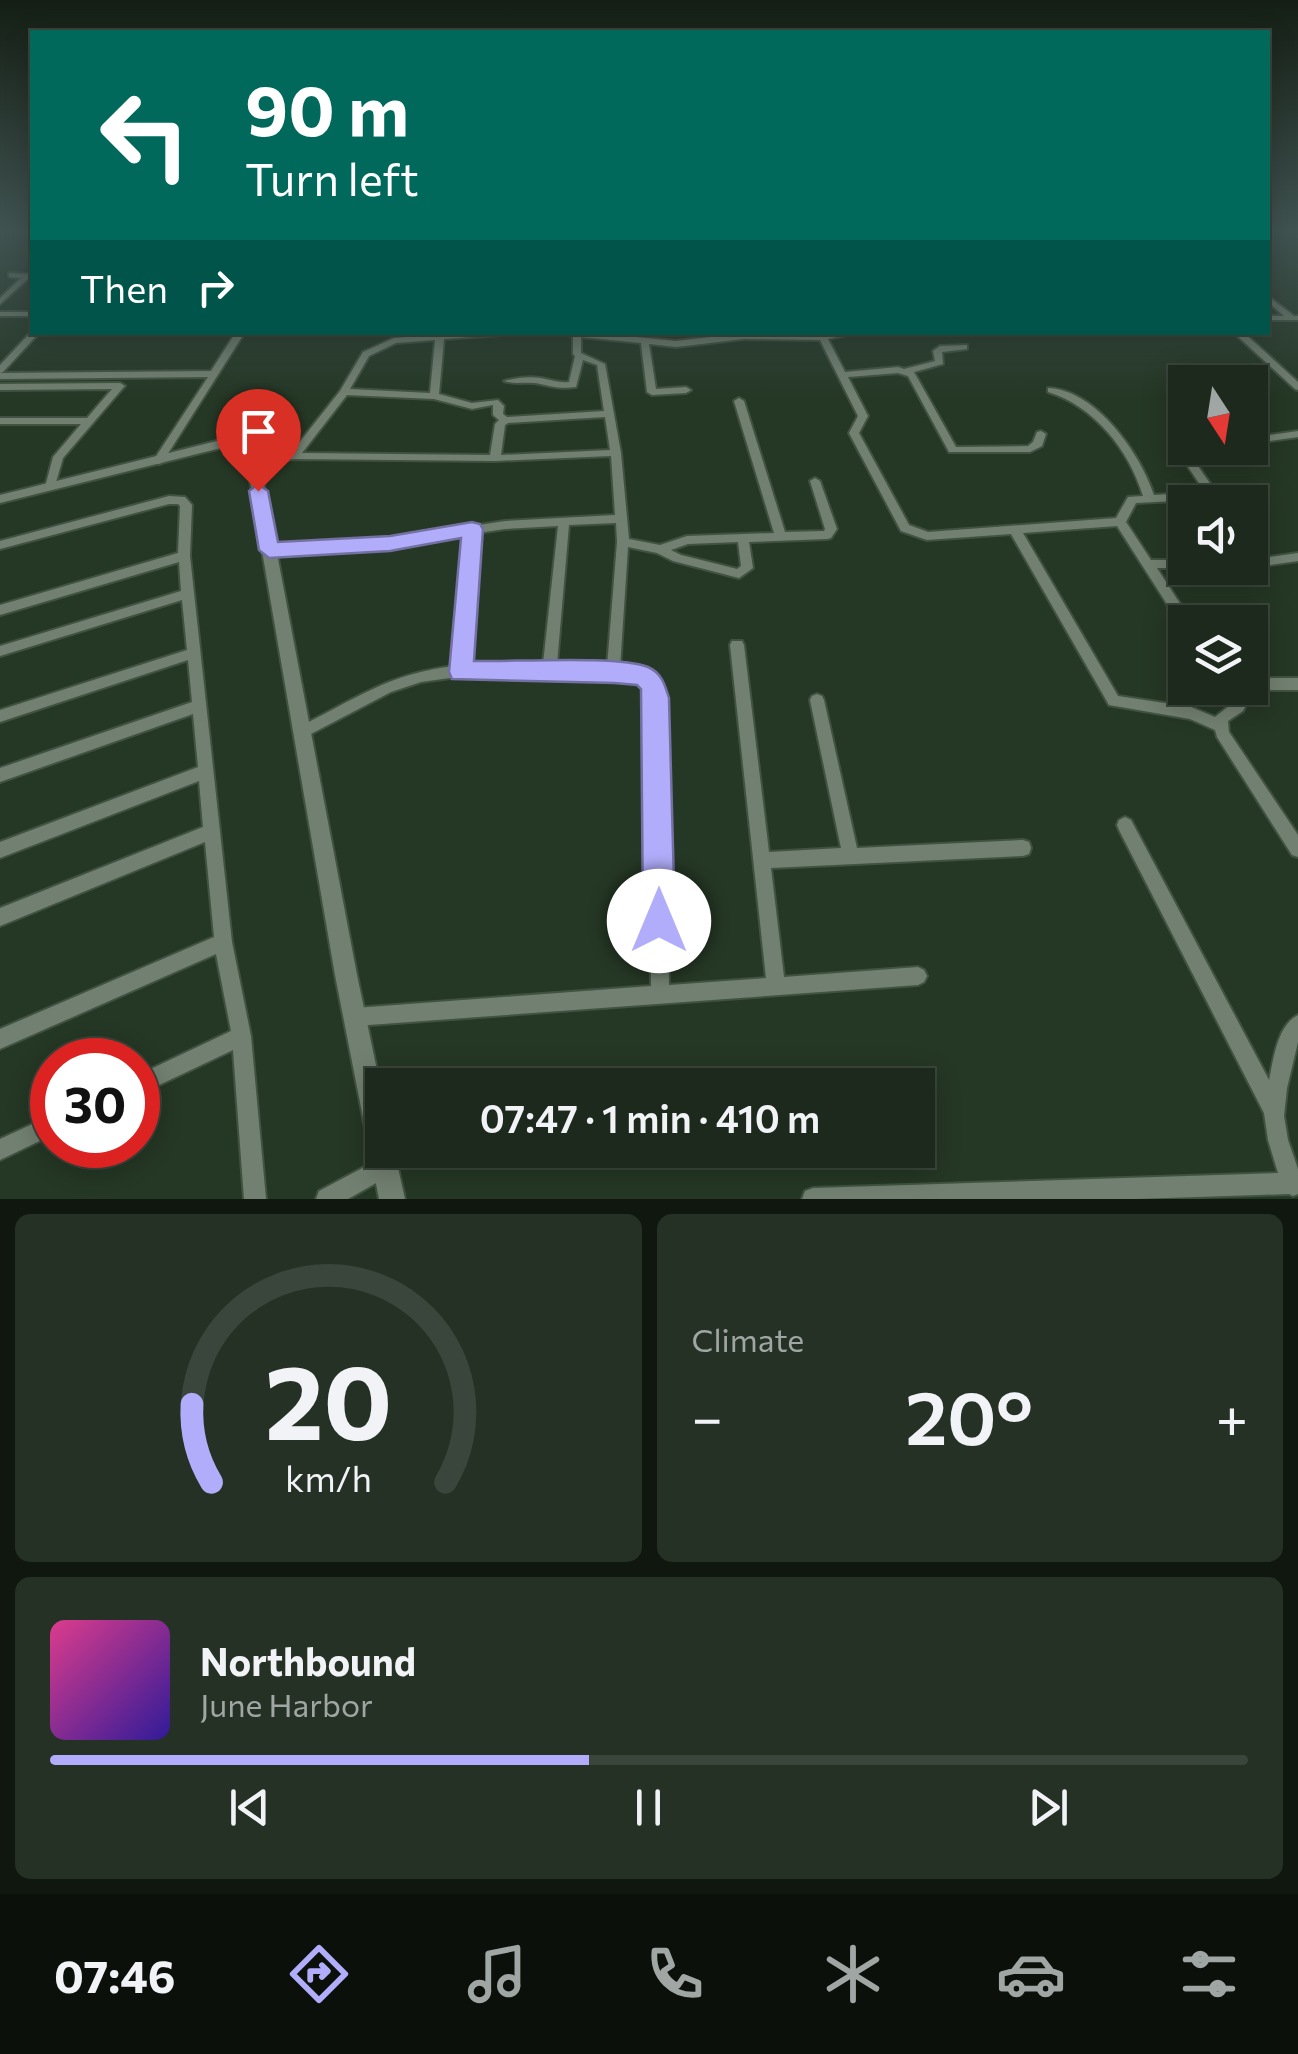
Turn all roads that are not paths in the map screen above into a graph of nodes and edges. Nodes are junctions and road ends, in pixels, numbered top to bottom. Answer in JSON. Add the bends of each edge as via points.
{"nodes":[{"id":1,"x":1270,"y":299,"type":"edge"},
{"id":2,"x":0,"y":314,"type":"edge"},
{"id":3,"x":30,"y":314,"type":"edge"},
{"id":4,"x":1295,"y":318,"type":"edge"},
{"id":5,"x":33,"y":335,"type":"edge"},
{"id":6,"x":239,"y":335,"type":"edge"},
{"id":7,"x":470,"y":335,"type":"edge"},
{"id":8,"x":577,"y":335,"type":"edge"},
{"id":9,"x":589,"y":335,"type":"edge"},
{"id":10,"x":734,"y":335,"type":"edge"},
{"id":11,"x":804,"y":335,"type":"edge"},
{"id":12,"x":836,"y":335,"type":"edge"},
{"id":13,"x":1240,"y":335,"type":"edge"},
{"id":14,"x":422,"y":336,"type":"edge"},
{"id":15,"x":823,"y":337,"type":"junction"},
{"id":16,"x":440,"y":338,"type":"junction"},
{"id":17,"x":644,"y":344,"type":"junction"},
{"id":18,"x":964,"y":346,"type":"dead end"},
{"id":19,"x":579,"y":357,"type":"junction"},
{"id":20,"x":906,"y":371,"type":"junction"},
{"id":21,"x":0,"y":373,"type":"edge"},
{"id":22,"x":214,"y":374,"type":"junction"},
{"id":23,"x":844,"y":375,"type":"junction"},
{"id":24,"x":509,"y":382,"type":"dead end"},
{"id":25,"x":0,"y":387,"type":"edge"},
{"id":26,"x":1298,"y":387,"type":"edge"},
{"id":27,"x":686,"y":390,"type":"dead end"},
{"id":28,"x":1052,"y":390,"type":"dead end"},
{"id":29,"x":344,"y":392,"type":"junction"},
{"id":30,"x":434,"y":396,"type":"junction"},
{"id":31,"x":739,"y":401,"type":"dead end"},
{"id":32,"x":607,"y":414,"type":"junction"},
{"id":33,"x":505,"y":420,"type":"junction"},
{"id":34,"x":0,"y":421,"type":"edge"},
{"id":35,"x":91,"y":421,"type":"junction"},
{"id":36,"x":1041,"y":434,"type":"dead end"},
{"id":37,"x":1298,"y":434,"type":"edge"},
{"id":38,"x":1268,"y":438,"type":"edge"},
{"id":39,"x":616,"y":453,"type":"junction"},
{"id":40,"x":294,"y":456,"type":"junction"},
{"id":41,"x":495,"y":458,"type":"junction"},
{"id":42,"x":158,"y":461,"type":"junction"},
{"id":43,"x":253,"y":461,"type":"junction"},
{"id":44,"x":1193,"y":465,"type":"edge"},
{"id":45,"x":815,"y":481,"type":"dead end"},
{"id":46,"x":50,"y":487,"type":"junction"},
{"id":47,"x":0,"y":500,"type":"edge"},
{"id":48,"x":1150,"y":500,"type":"junction"},
{"id":49,"x":619,"y":518,"type":"junction"},
{"id":50,"x":564,"y":522,"type":"junction"},
{"id":51,"x":1120,"y":522,"type":"junction"},
{"id":52,"x":472,"y":529,"type":"junction"},
{"id":53,"x":1016,"y":530,"type":"junction"},
{"id":54,"x":743,"y":538,"type":"junction"},
{"id":55,"x":781,"y":538,"type":"junction"},
{"id":56,"x":623,"y":542,"type":"junction"},
{"id":57,"x":0,"y":545,"type":"edge"},
{"id":58,"x":660,"y":549,"type":"junction"},
{"id":59,"x":269,"y":550,"type":"junction"},
{"id":60,"x":184,"y":556,"type":"junction"},
{"id":61,"x":1298,"y":558,"type":"edge"},
{"id":62,"x":1268,"y":562,"type":"edge"},
{"id":63,"x":1150,"y":564,"type":"junction"},
{"id":64,"x":1168,"y":564,"type":"edge"},
{"id":65,"x":188,"y":594,"type":"junction"},
{"id":66,"x":1175,"y":605,"type":"edge"},
{"id":67,"x":0,"y":610,"type":"edge"},
{"id":68,"x":738,"y":645,"type":"dead end"},
{"id":69,"x":0,"y":651,"type":"edge"},
{"id":70,"x":194,"y":653,"type":"junction"},
{"id":71,"x":461,"y":672,"type":"junction"},
{"id":72,"x":549,"y":672,"type":"junction"},
{"id":73,"x":614,"y":672,"type":"junction"},
{"id":74,"x":1268,"y":684,"type":"edge"},
{"id":75,"x":1298,"y":684,"type":"edge"},
{"id":76,"x":816,"y":700,"type":"dead end"},
{"id":77,"x":1237,"y":705,"type":"edge"},
{"id":78,"x":199,"y":706,"type":"junction"},
{"id":79,"x":0,"y":716,"type":"edge"},
{"id":80,"x":1219,"y":725,"type":"junction"},
{"id":81,"x":302,"y":732,"type":"junction"},
{"id":82,"x":206,"y":771,"type":"junction"},
{"id":83,"x":0,"y":775,"type":"edge"},
{"id":84,"x":1125,"y":825,"type":"dead end"},
{"id":85,"x":212,"y":831,"type":"junction"},
{"id":86,"x":1023,"y":848,"type":"dead end"},
{"id":87,"x":1298,"y":849,"type":"edge"},
{"id":88,"x":0,"y":850,"type":"edge"},
{"id":89,"x":851,"y":856,"type":"junction"},
{"id":90,"x":764,"y":860,"type":"junction"},
{"id":91,"x":0,"y":917,"type":"edge"},
{"id":92,"x":223,"y":942,"type":"junction"},
{"id":93,"x":918,"y":976,"type":"dead end"},
{"id":94,"x":776,"y":987,"type":"junction"},
{"id":95,"x":660,"y":995,"type":"junction"},
{"id":96,"x":354,"y":1017,"type":"junction"},
{"id":97,"x":1298,"y":1024,"type":"edge"},
{"id":98,"x":241,"y":1036,"type":"junction"},
{"id":99,"x":0,"y":1039,"type":"edge"},
{"id":100,"x":365,"y":1070,"type":"edge"},
{"id":101,"x":160,"y":1075,"type":"edge"},
{"id":102,"x":1272,"y":1107,"type":"junction"},
{"id":103,"x":30,"y":1136,"type":"edge"},
{"id":104,"x":0,"y":1150,"type":"edge"},
{"id":105,"x":381,"y":1168,"type":"edge"},
{"id":106,"x":385,"y":1168,"type":"edge"},
{"id":107,"x":1296,"y":1184,"type":"edge"},
{"id":108,"x":992,"y":1195,"type":"edge"},
{"id":109,"x":890,"y":1198,"type":"edge"},
{"id":110,"x":255,"y":1199,"type":"edge"},
{"id":111,"x":327,"y":1199,"type":"edge"},
{"id":112,"x":392,"y":1199,"type":"edge"},
{"id":113,"x":813,"y":1199,"type":"edge"}],
"edges":[{"from":1,"to":4,"type":"street"},
{"from":2,"to":3,"type":"street"},
{"from":5,"to":21,"type":"street"},
{"from":6,"to":22,"type":"street"},
{"from":7,"to":16,"type":"street"},
{"from":8,"to":19,"type":"street"},
{"from":9,"to":17,"type":"street"},
{"from":10,"to":17,"type":"street"},
{"from":11,"to":15,"type":"street"},
{"from":12,"to":15,"type":"street"},
{"from":13,"to":26,"type":"street"},
{"from":14,"to":16,"type":"street"},
{"from":14,"to":29,"type":"street","via":[[366,354]]},
{"from":15,"to":23,"type":"street"},
{"from":16,"to":30,"type":"street"},
{"from":17,"to":27,"type":"street","via":[[652,392]]},
{"from":18,"to":20,"type":"street","via":[[940,350],[940,362]]},
{"from":19,"to":24,"type":"street","via":[[574,385]]},
{"from":19,"to":32,"type":"street","via":[[601,364]]},
{"from":20,"to":23,"type":"street"},
{"from":20,"to":36,"type":"street","via":[[954,450],[1030,449]]},
{"from":21,"to":22,"type":"street"},
{"from":22,"to":42,"type":"street"},
{"from":23,"to":53,"type":"street","via":[[863,416],[854,433],[904,528],[920,536]]},
{"from":25,"to":35,"type":"street","via":[[120,386]]},
{"from":28,"to":48,"type":"street","via":[[1070,394],[1123,446],[1142,470]]},
{"from":29,"to":30,"type":"street"},
{"from":29,"to":40,"type":"street"},
{"from":30,"to":33,"type":"street","via":[[472,406],[498,403]]},
{"from":31,"to":55,"type":"street"},
{"from":32,"to":33,"type":"street"},
{"from":32,"to":39,"type":"street"},
{"from":33,"to":41,"type":"street"},
{"from":34,"to":35,"type":"street"},
{"from":35,"to":46,"type":"street","via":[[58,456]]},
{"from":37,"to":38,"type":"street"},
{"from":39,"to":41,"type":"street"},
{"from":39,"to":49,"type":"street"},
{"from":40,"to":41,"type":"street"},
{"from":40,"to":43,"type":"street"},
{"from":42,"to":43,"type":"street","via":[[243,440],[250,443]]},
{"from":42,"to":46,"type":"street"},
{"from":43,"to":59,"type":"street"},
{"from":44,"to":48,"type":"street","via":[[1213,495]]},
{"from":45,"to":55,"type":"street","via":[[827,535]]},
{"from":46,"to":47,"type":"street"},
{"from":48,"to":51,"type":"street","via":[[1132,500]]},
{"from":49,"to":50,"type":"street"},
{"from":49,"to":56,"type":"street"},
{"from":50,"to":52,"type":"street"},
{"from":50,"to":72,"type":"street"},
{"from":51,"to":53,"type":"street"},
{"from":51,"to":63,"type":"street"},
{"from":52,"to":59,"type":"street","via":[[390,544]]},
{"from":52,"to":71,"type":"street"},
{"from":53,"to":80,"type":"street","via":[[1114,701],[1190,713]]},
{"from":54,"to":55,"type":"street"},
{"from":54,"to":58,"type":"street","via":[[687,540]]},
{"from":54,"to":58,"type":"street","via":[[747,568],[739,574]]},
{"from":56,"to":58,"type":"street"},
{"from":56,"to":73,"type":"street"},
{"from":57,"to":60,"type":"street","via":[[181,500],[188,513]]},
{"from":59,"to":81,"type":"street"},
{"from":60,"to":65,"type":"street"},
{"from":60,"to":67,"type":"street"},
{"from":61,"to":62,"type":"street"},
{"from":63,"to":64,"type":"street"},
{"from":63,"to":66,"type":"street"},
{"from":65,"to":69,"type":"street"},
{"from":65,"to":70,"type":"street"},
{"from":68,"to":90,"type":"street"},
{"from":70,"to":78,"type":"street"},
{"from":70,"to":79,"type":"street"},
{"from":71,"to":72,"type":"street"},
{"from":71,"to":81,"type":"street","via":[[399,682]]},
{"from":72,"to":73,"type":"street"},
{"from":73,"to":95,"type":"street","via":[[643,675],[656,698]]},
{"from":74,"to":75,"type":"street"},
{"from":76,"to":89,"type":"street"},
{"from":77,"to":80,"type":"street"},
{"from":78,"to":82,"type":"street"},
{"from":78,"to":83,"type":"street"},
{"from":80,"to":87,"type":"street"},
{"from":81,"to":96,"type":"street"},
{"from":82,"to":85,"type":"street"},
{"from":82,"to":88,"type":"street"},
{"from":84,"to":102,"type":"street"},
{"from":85,"to":91,"type":"street"},
{"from":85,"to":92,"type":"street"},
{"from":86,"to":89,"type":"street"},
{"from":89,"to":90,"type":"street"},
{"from":90,"to":94,"type":"street"},
{"from":92,"to":98,"type":"street"},
{"from":92,"to":99,"type":"street"},
{"from":93,"to":94,"type":"street"},
{"from":94,"to":95,"type":"street"},
{"from":95,"to":96,"type":"street"},
{"from":96,"to":100,"type":"street"},
{"from":97,"to":102,"type":"street"},
{"from":98,"to":101,"type":"street"},
{"from":98,"to":110,"type":"street"},
{"from":102,"to":107,"type":"street"},
{"from":103,"to":104,"type":"street"},
{"from":105,"to":111,"type":"street"},
{"from":106,"to":112,"type":"street"},
{"from":107,"to":108,"type":"street"},
{"from":108,"to":109,"type":"street"},
{"from":109,"to":113,"type":"street"}]}
